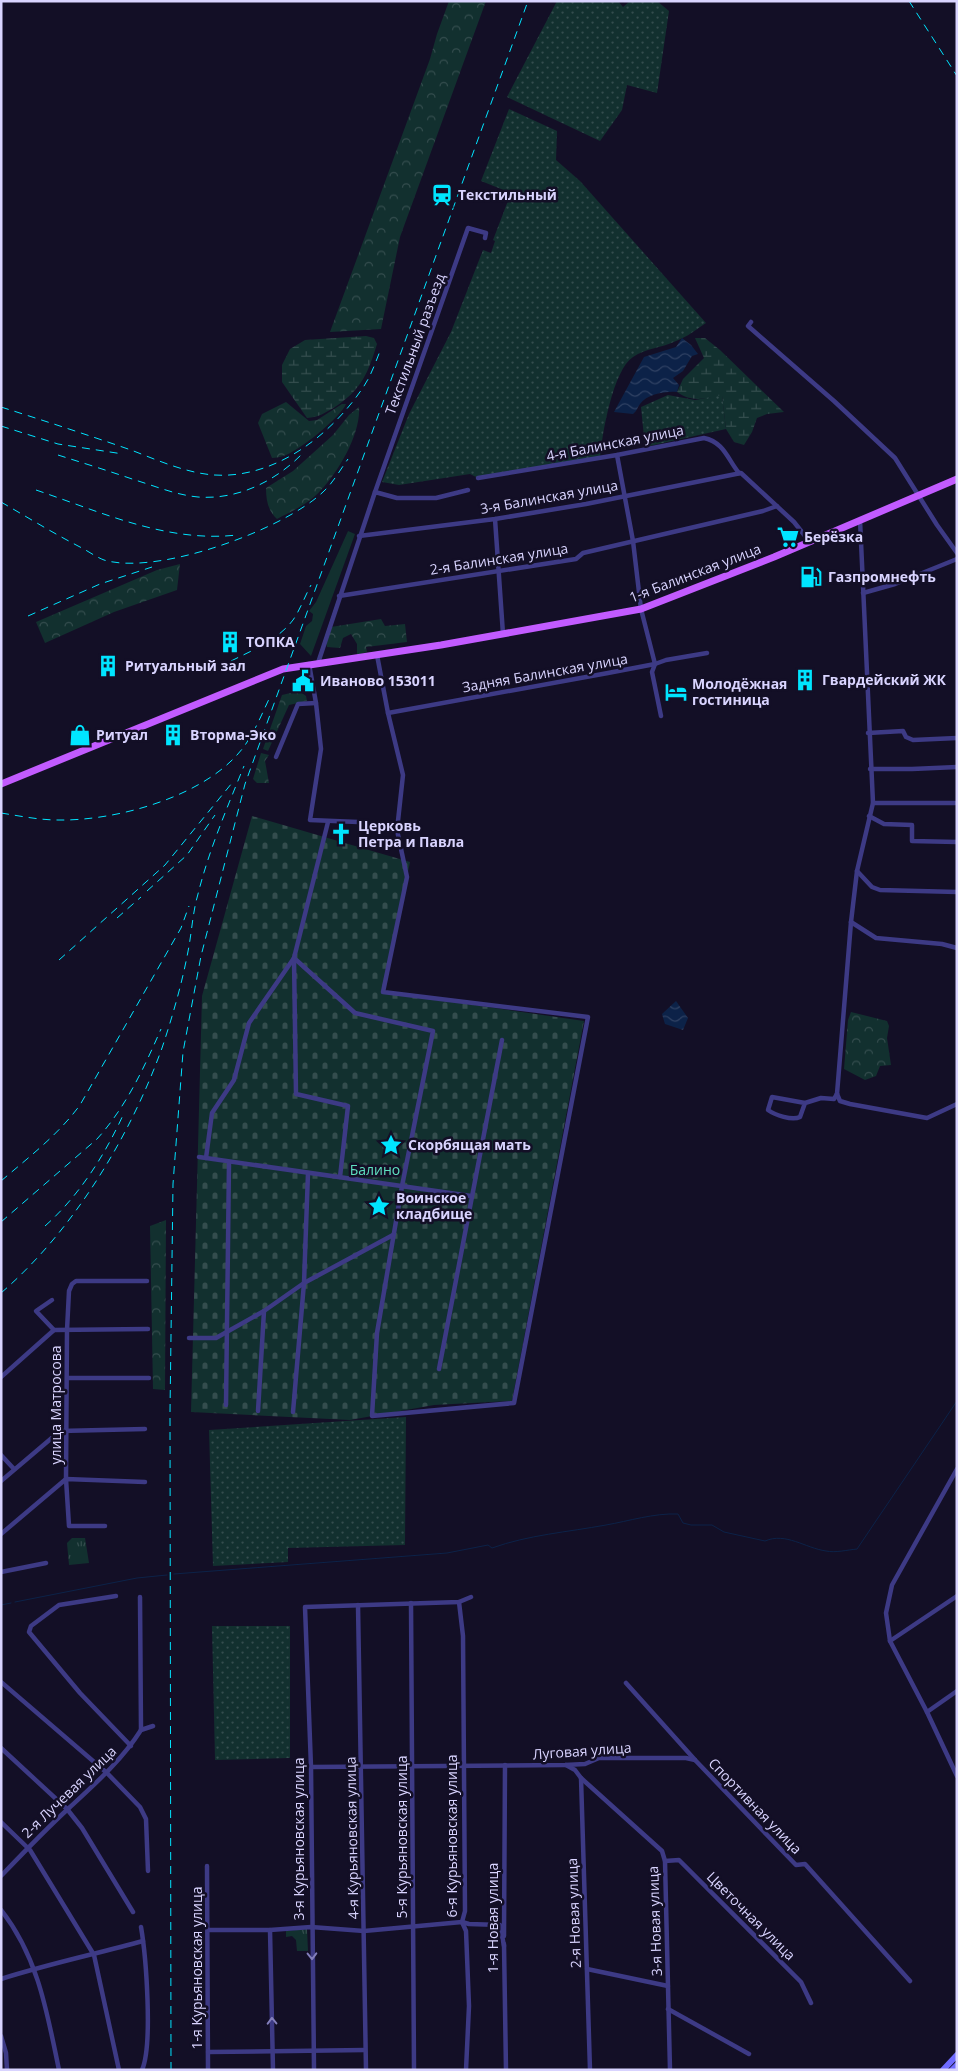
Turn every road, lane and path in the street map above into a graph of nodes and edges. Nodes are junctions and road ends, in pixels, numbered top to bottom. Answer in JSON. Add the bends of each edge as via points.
{"nodes":[{"id":1,"x":485,"y":238,"type":"dead end"},
{"id":2,"x":751,"y":322,"type":"dead end"},
{"id":3,"x":617,"y":455,"type":"junction"},
{"id":4,"x":740,"y":473,"type":"junction"},
{"id":5,"x":478,"y":478,"type":"dead end"},
{"id":6,"x":957,"y":479,"type":"edge"},
{"id":7,"x":468,"y":490,"type":"dead end"},
{"id":8,"x":375,"y":492,"type":"junction"},
{"id":9,"x":625,"y":496,"type":"junction"},
{"id":10,"x":918,"y":496,"type":"junction"},
{"id":11,"x":777,"y":506,"type":"junction"},
{"id":12,"x":495,"y":519,"type":"junction"},
{"id":13,"x":860,"y":520,"type":"junction"},
{"id":14,"x":359,"y":536,"type":"junction"},
{"id":15,"x":633,"y":541,"type":"junction"},
{"id":16,"x":809,"y":541,"type":"junction"},
{"id":17,"x":957,"y":553,"type":"edge"},
{"id":18,"x":957,"y":559,"type":"edge"},
{"id":19,"x":500,"y":572,"type":"junction"},
{"id":20,"x":863,"y":593,"type":"junction"},
{"id":21,"x":339,"y":596,"type":"junction"},
{"id":22,"x":641,"y":609,"type":"junction"},
{"id":23,"x":503,"y":634,"type":"junction"},
{"id":24,"x":706,"y":653,"type":"dead end"},
{"id":25,"x":377,"y":655,"type":"junction"},
{"id":26,"x":318,"y":663,"type":"junction"},
{"id":27,"x":309,"y":664,"type":"junction"},
{"id":28,"x":655,"y":664,"type":"junction"},
{"id":29,"x":316,"y":704,"type":"junction"},
{"id":30,"x":388,"y":713,"type":"junction"},
{"id":31,"x":661,"y":716,"type":"dead end"},
{"id":32,"x":868,"y":733,"type":"junction"},
{"id":33,"x":957,"y":738,"type":"edge"},
{"id":34,"x":276,"y":757,"type":"dead end"},
{"id":35,"x":957,"y":767,"type":"edge"},
{"id":36,"x":870,"y":769,"type":"junction"},
{"id":37,"x":1,"y":784,"type":"edge"},
{"id":38,"x":873,"y":803,"type":"junction"},
{"id":39,"x":957,"y":803,"type":"edge"},
{"id":40,"x":869,"y":816,"type":"junction"},
{"id":41,"x":328,"y":822,"type":"junction"},
{"id":42,"x":397,"y":830,"type":"junction"},
{"id":43,"x":957,"y":842,"type":"edge"},
{"id":44,"x":858,"y":871,"type":"junction"},
{"id":45,"x":957,"y":892,"type":"edge"},
{"id":46,"x":851,"y":922,"type":"junction"},
{"id":47,"x":957,"y":948,"type":"edge"},
{"id":48,"x":294,"y":958,"type":"junction"},
{"id":49,"x":502,"y":1040,"type":"dead end"},
{"id":50,"x":837,"y":1094,"type":"junction"},
{"id":51,"x":805,"y":1103,"type":"junction"},
{"id":52,"x":957,"y":1104,"type":"edge"},
{"id":53,"x":199,"y":1157,"type":"dead end"},
{"id":54,"x":206,"y":1158,"type":"junction"},
{"id":55,"x":230,"y":1162,"type":"junction"},
{"id":56,"x":308,"y":1173,"type":"junction"},
{"id":57,"x":340,"y":1177,"type":"junction"},
{"id":58,"x":402,"y":1186,"type":"junction"},
{"id":59,"x":471,"y":1196,"type":"junction"},
{"id":60,"x":393,"y":1235,"type":"junction"},
{"id":61,"x":147,"y":1281,"type":"dead end"},
{"id":62,"x":304,"y":1283,"type":"junction"},
{"id":63,"x":52,"y":1300,"type":"dead end"},
{"id":64,"x":264,"y":1311,"type":"junction"},
{"id":65,"x":148,"y":1329,"type":"dead end"},
{"id":66,"x":54,"y":1330,"type":"junction"},
{"id":67,"x":67,"y":1330,"type":"junction"},
{"id":68,"x":228,"y":1331,"type":"junction"},
{"id":69,"x":189,"y":1338,"type":"dead end"},
{"id":70,"x":439,"y":1369,"type":"dead end"},
{"id":71,"x":1,"y":1377,"type":"edge"},
{"id":72,"x":68,"y":1378,"type":"junction"},
{"id":73,"x":149,"y":1378,"type":"dead end"},
{"id":74,"x":226,"y":1405,"type":"dead end"},
{"id":75,"x":258,"y":1411,"type":"dead end"},
{"id":76,"x":293,"y":1412,"type":"dead end"},
{"id":77,"x":145,"y":1429,"type":"dead end"},
{"id":78,"x":67,"y":1430,"type":"junction"},
{"id":79,"x":1,"y":1455,"type":"edge"},
{"id":80,"x":14,"y":1469,"type":"junction"},
{"id":81,"x":957,"y":1469,"type":"edge"},
{"id":82,"x":66,"y":1479,"type":"junction"},
{"id":83,"x":1,"y":1481,"type":"edge"},
{"id":84,"x":145,"y":1482,"type":"dead end"},
{"id":85,"x":105,"y":1526,"type":"dead end"},
{"id":86,"x":1,"y":1534,"type":"edge"},
{"id":87,"x":46,"y":1563,"type":"dead end"},
{"id":88,"x":1,"y":1572,"type":"edge"},
{"id":89,"x":116,"y":1596,"type":"dead end"},
{"id":90,"x":957,"y":1596,"type":"edge"},
{"id":91,"x":140,"y":1597,"type":"dead end"},
{"id":92,"x":471,"y":1597,"type":"dead end"},
{"id":93,"x":460,"y":1602,"type":"junction"},
{"id":94,"x":411,"y":1604,"type":"junction"},
{"id":95,"x":358,"y":1605,"type":"junction"},
{"id":96,"x":890,"y":1641,"type":"junction"},
{"id":97,"x":1,"y":1682,"type":"edge"},
{"id":98,"x":626,"y":1683,"type":"dead end"},
{"id":99,"x":957,"y":1691,"type":"edge"},
{"id":100,"x":927,"y":1712,"type":"junction"},
{"id":101,"x":153,"y":1726,"type":"dead end"},
{"id":102,"x":141,"y":1730,"type":"junction"},
{"id":103,"x":131,"y":1746,"type":"junction"},
{"id":104,"x":1,"y":1748,"type":"edge"},
{"id":105,"x":696,"y":1761,"type":"junction"},
{"id":106,"x":502,"y":1765,"type":"junction"},
{"id":107,"x":565,"y":1765,"type":"junction"},
{"id":108,"x":414,"y":1766,"type":"junction"},
{"id":109,"x":464,"y":1766,"type":"junction"},
{"id":110,"x":311,"y":1767,"type":"junction"},
{"id":111,"x":362,"y":1767,"type":"junction"},
{"id":112,"x":107,"y":1773,"type":"junction"},
{"id":113,"x":957,"y":1776,"type":"edge"},
{"id":114,"x":581,"y":1778,"type":"junction"},
{"id":115,"x":67,"y":1809,"type":"junction"},
{"id":116,"x":1,"y":1822,"type":"edge"},
{"id":117,"x":28,"y":1848,"type":"junction"},
{"id":118,"x":665,"y":1861,"type":"junction"},
{"id":119,"x":207,"y":1866,"type":"dead end"},
{"id":120,"x":148,"y":1871,"type":"dead end"},
{"id":121,"x":1,"y":1876,"type":"edge"},
{"id":122,"x":1,"y":1910,"type":"edge"},
{"id":123,"x":133,"y":1912,"type":"dead end"},
{"id":124,"x":462,"y":1922,"type":"junction"},
{"id":125,"x":141,"y":1927,"type":"dead end"},
{"id":126,"x":311,"y":1927,"type":"junction"},
{"id":127,"x":413,"y":1927,"type":"junction"},
{"id":128,"x":208,"y":1930,"type":"junction"},
{"id":129,"x":270,"y":1930,"type":"junction"},
{"id":130,"x":364,"y":1931,"type":"junction"},
{"id":131,"x":143,"y":1940,"type":"junction"},
{"id":132,"x":504,"y":1946,"type":"junction"},
{"id":133,"x":94,"y":1955,"type":"junction"},
{"id":134,"x":35,"y":1969,"type":"junction"},
{"id":135,"x":587,"y":1969,"type":"junction"},
{"id":136,"x":1,"y":1979,"type":"edge"},
{"id":137,"x":910,"y":1981,"type":"dead end"},
{"id":138,"x":668,"y":1986,"type":"junction"},
{"id":139,"x":811,"y":2003,"type":"dead end"},
{"id":140,"x":668,"y":2009,"type":"junction"},
{"id":141,"x":1,"y":2036,"type":"edge"},
{"id":142,"x":313,"y":2050,"type":"junction"},
{"id":143,"x":365,"y":2050,"type":"junction"},
{"id":144,"x":208,"y":2052,"type":"junction"},
{"id":145,"x":272,"y":2052,"type":"junction"},
{"id":146,"x":749,"y":2054,"type":"dead end"},
{"id":147,"x":957,"y":2055,"type":"edge"},
{"id":148,"x":956,"y":2067,"type":"edge"},
{"id":149,"x":7,"y":2070,"type":"edge"},
{"id":150,"x":59,"y":2070,"type":"edge"},
{"id":151,"x":119,"y":2070,"type":"edge"},
{"id":152,"x":142,"y":2070,"type":"edge"},
{"id":153,"x":208,"y":2070,"type":"edge"},
{"id":154,"x":272,"y":2070,"type":"edge"},
{"id":155,"x":314,"y":2070,"type":"edge"},
{"id":156,"x":366,"y":2070,"type":"edge"},
{"id":157,"x":414,"y":2070,"type":"edge"},
{"id":158,"x":466,"y":2070,"type":"edge"},
{"id":159,"x":506,"y":2070,"type":"edge"},
{"id":160,"x":590,"y":2070,"type":"edge"},
{"id":161,"x":670,"y":2070,"type":"edge"},
{"id":162,"x":943,"y":2070,"type":"edge"},
{"id":163,"x":952,"y":2070,"type":"edge"}],
"edges":[{"from":1,"to":8,"type":"street","name":"Текстильный разъезд","via":[[486,233],[468,228]]},
{"from":2,"to":10,"type":"street","via":[[748,326],[883,445],[895,458]]},
{"from":3,"to":4,"type":"street","name":"4-я Балинская улица","via":[[704,438],[728,455]]},
{"from":3,"to":5,"type":"street","name":"4-я Балинская улица"},
{"from":3,"to":9,"type":"street"},
{"from":4,"to":9,"type":"street","name":"3-я Балинская улица"},
{"from":4,"to":11,"type":"street","name":"4-я Балинская улица"},
{"from":6,"to":10,"type":"main road","name":"1-я Балинская улица"},
{"from":7,"to":8,"type":"street","via":[[436,498],[397,498]]},
{"from":8,"to":14,"type":"street"},
{"from":9,"to":12,"type":"street","name":"3-я Балинская улица"},
{"from":9,"to":15,"type":"street"},
{"from":10,"to":13,"type":"main road","name":"1-я Балинская улица"},
{"from":10,"to":17,"type":"street"},
{"from":11,"to":15,"type":"street","name":"2-я Балинская улица","via":[[763,512]]},
{"from":11,"to":16,"type":"street","name":"4-я Балинская улица"},
{"from":12,"to":14,"type":"street","name":"3-я Балинская улица"},
{"from":12,"to":19,"type":"street"},
{"from":13,"to":16,"type":"main road","name":"1-я Балинская улица"},
{"from":13,"to":20,"type":"street"},
{"from":14,"to":21,"type":"street"},
{"from":15,"to":19,"type":"street","name":"2-я Балинская улица","via":[[584,553],[576,559]]},
{"from":15,"to":22,"type":"street"},
{"from":16,"to":22,"type":"main road","name":"1-я Балинская улица"},
{"from":18,"to":20,"type":"street"},
{"from":19,"to":21,"type":"street","name":"2-я Балинская улица"},
{"from":19,"to":23,"type":"street"},
{"from":20,"to":32,"type":"street"},
{"from":21,"to":26,"type":"street"},
{"from":22,"to":23,"type":"main road","name":"1-я Балинская улица"},
{"from":22,"to":28,"type":"street"},
{"from":23,"to":25,"type":"main road","name":"1-я Балинская улица"},
{"from":24,"to":28,"type":"street","name":"Задняя Балинская улица"},
{"from":25,"to":26,"type":"main road","name":"1-я Балинская улица"},
{"from":25,"to":30,"type":"street"},
{"from":26,"to":27,"type":"main road","name":"1-я Балинская улица"},
{"from":27,"to":29,"type":"street"},
{"from":27,"to":37,"type":"main road","name":"1-я Балинская улица","via":[[280,670]]},
{"from":28,"to":30,"type":"street","name":"Задняя Балинская улица"},
{"from":28,"to":31,"type":"street","via":[[652,672]]},
{"from":29,"to":34,"type":"street","via":[[298,704]]},
{"from":29,"to":41,"type":"street","via":[[321,748],[310,820]]},
{"from":30,"to":42,"type":"street","via":[[403,775]]},
{"from":32,"to":33,"type":"street","via":[[903,730],[906,737],[913,740]]},
{"from":32,"to":36,"type":"street"},
{"from":35,"to":36,"type":"street"},
{"from":36,"to":38,"type":"street"},
{"from":38,"to":39,"type":"street"},
{"from":38,"to":40,"type":"street"},
{"from":40,"to":43,"type":"street","via":[[884,824],[912,825],[912,840]]},
{"from":40,"to":44,"type":"street"},
{"from":41,"to":42,"type":"street","via":[[358,822]]},
{"from":41,"to":48,"type":"street"},
{"from":42,"to":60,"type":"street","via":[[407,877],[383,992],[588,1018],[514,1403],[372,1416],[377,1333]]},
{"from":44,"to":45,"type":"street","via":[[872,887],[880,890]]},
{"from":44,"to":46,"type":"street"},
{"from":46,"to":47,"type":"street","via":[[876,938]]},
{"from":46,"to":50,"type":"street"},
{"from":48,"to":54,"type":"street","via":[[248,1023],[234,1080],[212,1113]]},
{"from":48,"to":57,"type":"street","via":[[296,1094],[348,1106]]},
{"from":48,"to":58,"type":"street","via":[[355,1013],[433,1031]]},
{"from":49,"to":59,"type":"street"},
{"from":50,"to":51,"type":"street","via":[[834,1099],[822,1098]]},
{"from":50,"to":52,"type":"street","via":[[840,1101],[850,1104],[927,1118]]},
{"from":51,"to":51,"type":"street","via":[[800,1117],[796,1119],[768,1110],[772,1097]]},
{"from":53,"to":54,"type":"street"},
{"from":54,"to":55,"type":"street"},
{"from":55,"to":56,"type":"street"},
{"from":55,"to":68,"type":"street"},
{"from":56,"to":57,"type":"street"},
{"from":56,"to":62,"type":"street"},
{"from":57,"to":58,"type":"street"},
{"from":58,"to":59,"type":"street"},
{"from":58,"to":60,"type":"street"},
{"from":59,"to":70,"type":"street"},
{"from":60,"to":62,"type":"street"},
{"from":61,"to":67,"type":"street","name":"улица Матросова","via":[[76,1281],[69,1291]]},
{"from":62,"to":64,"type":"street"},
{"from":62,"to":76,"type":"street"},
{"from":63,"to":66,"type":"street","via":[[36,1311]]},
{"from":64,"to":68,"type":"street"},
{"from":64,"to":75,"type":"street"},
{"from":65,"to":67,"type":"street"},
{"from":66,"to":67,"type":"street"},
{"from":66,"to":71,"type":"street"},
{"from":67,"to":72,"type":"street","name":"улица Матросова"},
{"from":68,"to":69,"type":"street","via":[[216,1338]]},
{"from":68,"to":74,"type":"street"},
{"from":72,"to":73,"type":"street"},
{"from":72,"to":78,"type":"street","name":"улица Матросова"},
{"from":77,"to":78,"type":"street"},
{"from":78,"to":80,"type":"street","via":[[60,1431]]},
{"from":78,"to":82,"type":"street","name":"улица Матросова"},
{"from":79,"to":80,"type":"street"},
{"from":80,"to":83,"type":"street"},
{"from":81,"to":96,"type":"street","via":[[892,1585],[886,1613]]},
{"from":82,"to":84,"type":"street"},
{"from":82,"to":85,"type":"street","name":"улица Матросова","via":[[69,1526]]},
{"from":82,"to":86,"type":"street"},
{"from":87,"to":88,"type":"street"},
{"from":89,"to":103,"type":"street","via":[[59,1605],[31,1626],[30,1632],[80,1693]]},
{"from":90,"to":96,"type":"street"},
{"from":91,"to":102,"type":"street"},
{"from":92,"to":93,"type":"street"},
{"from":93,"to":94,"type":"street"},
{"from":93,"to":109,"type":"street","name":"6-я Курьяновская улица"},
{"from":94,"to":95,"type":"street"},
{"from":94,"to":108,"type":"street","name":"5-я Курьяновская улица"},
{"from":95,"to":110,"type":"street","name":"3-я Курьяновская улица","via":[[305,1607]]},
{"from":95,"to":111,"type":"street","name":"4-я Курьяновская улица"},
{"from":96,"to":100,"type":"street"},
{"from":97,"to":112,"type":"street"},
{"from":98,"to":105,"type":"street","name":"Спортивная улица"},
{"from":99,"to":100,"type":"street"},
{"from":100,"to":113,"type":"street"},
{"from":101,"to":102,"type":"street"},
{"from":102,"to":103,"type":"street","name":"2-я Лучевая улица"},
{"from":103,"to":112,"type":"street","name":"2-я Лучевая улица"},
{"from":104,"to":115,"type":"street"},
{"from":105,"to":107,"type":"street","name":"Луговая улица","via":[[686,1758],[598,1758],[585,1764]]},
{"from":105,"to":137,"type":"street","name":"Спортивная улица","via":[[796,1865],[806,1864]]},
{"from":106,"to":107,"type":"street","name":"Луговая улица"},
{"from":106,"to":109,"type":"street","name":"Луговая улица"},
{"from":106,"to":132,"type":"street","name":"1-я Новая улица"},
{"from":107,"to":114,"type":"street"},
{"from":108,"to":109,"type":"street","name":"Луговая улица"},
{"from":108,"to":111,"type":"street","name":"Луговая улица"},
{"from":108,"to":127,"type":"street","name":"5-я Курьяновская улица"},
{"from":109,"to":124,"type":"street","name":"6-я Курьяновская улица","via":[[465,1911]]},
{"from":110,"to":111,"type":"street","name":"Луговая улица"},
{"from":110,"to":126,"type":"street","name":"3-я Курьяновская улица"},
{"from":111,"to":130,"type":"street","name":"4-я Курьяновская улица"},
{"from":112,"to":115,"type":"street","name":"2-я Лучевая улица"},
{"from":112,"to":120,"type":"street","via":[[140,1807],[146,1819]]},
{"from":114,"to":118,"type":"street","name":"3-я Новая улица","via":[[662,1851]]},
{"from":114,"to":135,"type":"street","name":"2-я Новая улица"},
{"from":115,"to":117,"type":"street","name":"2-я Лучевая улица"},
{"from":115,"to":123,"type":"street"},
{"from":116,"to":117,"type":"street"},
{"from":117,"to":121,"type":"street","name":"2-я Лучевая улица"},
{"from":117,"to":133,"type":"street"},
{"from":118,"to":138,"type":"street","name":"3-я Новая улица"},
{"from":118,"to":139,"type":"street","name":"Цветочная улица","via":[[679,1860],[801,1982]]},
{"from":119,"to":128,"type":"street","name":"1-я Курьяновская улица"},
{"from":122,"to":134,"type":"street","via":[[16,1929]]},
{"from":124,"to":127,"type":"street"},
{"from":124,"to":132,"type":"street","via":[[500,1925]]},
{"from":124,"to":158,"type":"street","name":"6-я Курьяновская улица","via":[[466,1930],[469,2006]]},
{"from":125,"to":131,"type":"street"},
{"from":126,"to":129,"type":"street"},
{"from":126,"to":130,"type":"street"},
{"from":126,"to":142,"type":"street","name":"3-я Курьяновская улица","one_way":true},
{"from":127,"to":130,"type":"street"},
{"from":127,"to":157,"type":"street","name":"5-я Курьяновская улица"},
{"from":128,"to":129,"type":"street"},
{"from":128,"to":144,"type":"street","name":"1-я Курьяновская улица"},
{"from":145,"to":129,"type":"street","one_way":true},
{"from":130,"to":143,"type":"street","name":"4-я Курьяновская улица"},
{"from":131,"to":133,"type":"street"},
{"from":131,"to":152,"type":"street","via":[[147,2038]]},
{"from":132,"to":159,"type":"street","name":"1-я Новая улица"},
{"from":133,"to":134,"type":"street"},
{"from":133,"to":151,"type":"street"},
{"from":134,"to":136,"type":"street"},
{"from":134,"to":150,"type":"street"},
{"from":135,"to":138,"type":"street"},
{"from":135,"to":160,"type":"street","name":"2-я Новая улица"},
{"from":138,"to":140,"type":"street","name":"3-я Новая улица"},
{"from":140,"to":146,"type":"street"},
{"from":140,"to":161,"type":"street","name":"3-я Новая улица"},
{"from":141,"to":149,"type":"street"},
{"from":142,"to":143,"type":"street"},
{"from":142,"to":145,"type":"street"},
{"from":142,"to":155,"type":"street","name":"3-я Курьяновская улица"},
{"from":143,"to":156,"type":"street","name":"4-я Курьяновская улица"},
{"from":144,"to":145,"type":"street"},
{"from":144,"to":153,"type":"street","name":"1-я Курьяновская улица"},
{"from":145,"to":154,"type":"street"},
{"from":147,"to":162,"type":"main road"},
{"from":148,"to":163,"type":"main road"}]}
